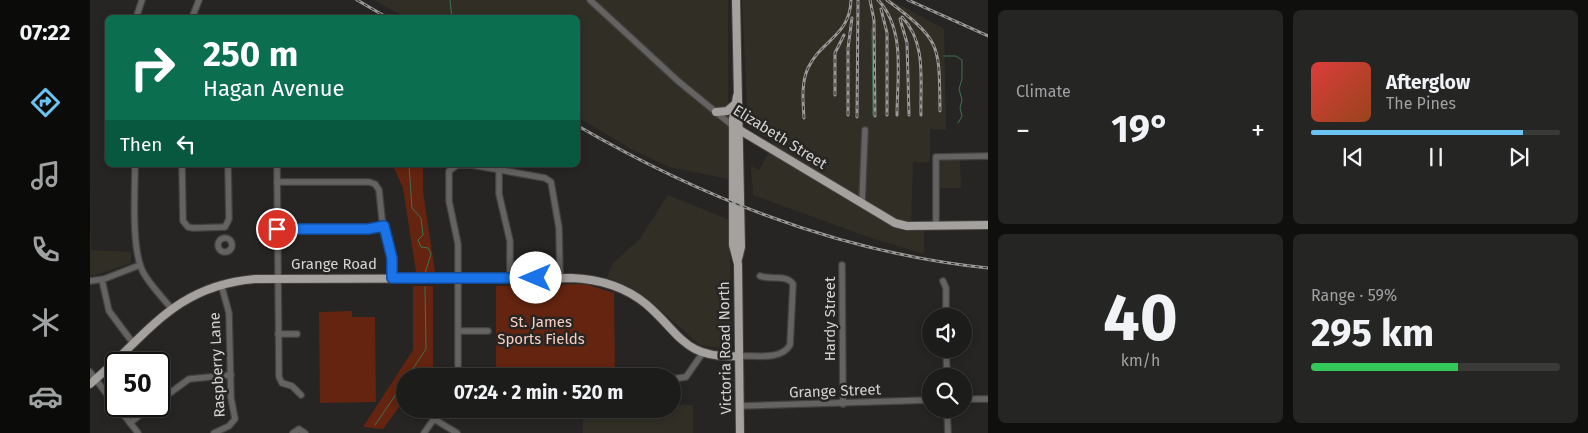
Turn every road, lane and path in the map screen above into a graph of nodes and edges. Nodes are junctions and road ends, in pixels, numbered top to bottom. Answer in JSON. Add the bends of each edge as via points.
{"nodes":[{"id":1,"x":142,"y":0,"type":"edge"},
{"id":2,"x":199,"y":0,"type":"edge"},
{"id":3,"x":590,"y":0,"type":"edge"},
{"id":4,"x":736,"y":0,"type":"edge"},
{"id":5,"x":137,"y":15,"type":"edge"},
{"id":6,"x":193,"y":15,"type":"edge"},
{"id":7,"x":737,"y":96,"type":"junction"},
{"id":8,"x":734,"y":105,"type":"junction"},
{"id":9,"x":716,"y":112,"type":"junction"},
{"id":10,"x":736,"y":128,"type":"junction"},
{"id":11,"x":865,"y":130,"type":"dead end"},
{"id":12,"x":758,"y":142,"type":"junction"},
{"id":13,"x":740,"y":154,"type":"junction"},
{"id":14,"x":988,"y":156,"type":"edge"},
{"id":15,"x":135,"y":167,"type":"edge"},
{"id":16,"x":182,"y":167,"type":"edge"},
{"id":17,"x":228,"y":167,"type":"edge"},
{"id":18,"x":277,"y":167,"type":"edge"},
{"id":19,"x":454,"y":167,"type":"edge"},
{"id":20,"x":474,"y":167,"type":"edge"},
{"id":21,"x":499,"y":170,"type":"junction"},
{"id":22,"x":277,"y":182,"type":"junction"},
{"id":23,"x":862,"y":203,"type":"junction"},
{"id":24,"x":737,"y":208,"type":"junction"},
{"id":25,"x":988,"y":225,"type":"edge"},
{"id":26,"x":384,"y":226,"type":"junction"},
{"id":27,"x":936,"y":226,"type":"junction"},
{"id":28,"x":224,"y":227,"type":"junction"},
{"id":29,"x":277,"y":229,"type":"junction"},
{"id":30,"x":225,"y":239,"type":"dead end"},
{"id":31,"x":140,"y":265,"type":"junction"},
{"id":32,"x":842,"y":265,"type":"dead end"},
{"id":33,"x":760,"y":276,"type":"dead end"},
{"id":34,"x":277,"y":278,"type":"junction"},
{"id":35,"x":392,"y":278,"type":"junction"},
{"id":36,"x":458,"y":278,"type":"junction"},
{"id":37,"x":510,"y":278,"type":"junction"},
{"id":38,"x":560,"y":278,"type":"junction"},
{"id":39,"x":102,"y":280,"type":"junction"},
{"id":40,"x":943,"y":280,"type":"dead end"},
{"id":41,"x":90,"y":281,"type":"edge"},
{"id":42,"x":221,"y":284,"type":"junction"},
{"id":43,"x":171,"y":308,"type":"junction"},
{"id":44,"x":946,"y":308,"type":"edge"},
{"id":45,"x":459,"y":331,"type":"junction"},
{"id":46,"x":488,"y":331,"type":"dead end"},
{"id":47,"x":278,"y":334,"type":"junction"},
{"id":48,"x":297,"y":334,"type":"dead end"},
{"id":49,"x":133,"y":343,"type":"junction"},
{"id":50,"x":702,"y":354,"type":"junction"},
{"id":51,"x":738,"y":356,"type":"junction"},
{"id":52,"x":460,"y":368,"type":"edge"},
{"id":53,"x":90,"y":372,"type":"edge"},
{"id":54,"x":231,"y":375,"type":"junction"},
{"id":55,"x":681,"y":378,"type":"edge"},
{"id":56,"x":93,"y":381,"type":"edge"},
{"id":57,"x":170,"y":392,"type":"edge"},
{"id":58,"x":105,"y":394,"type":"edge"},
{"id":59,"x":301,"y":394,"type":"dead end"},
{"id":60,"x":988,"y":399,"type":"edge"},
{"id":61,"x":922,"y":400,"type":"edge"},
{"id":62,"x":972,"y":400,"type":"edge"},
{"id":63,"x":843,"y":404,"type":"junction"},
{"id":64,"x":739,"y":406,"type":"junction"},
{"id":65,"x":125,"y":417,"type":"edge"},
{"id":66,"x":138,"y":417,"type":"edge"},
{"id":67,"x":947,"y":418,"type":"edge"},
{"id":68,"x":434,"y":419,"type":"joint"},
{"id":69,"x":130,"y":423,"type":"junction"},
{"id":70,"x":138,"y":433,"type":"edge"},
{"id":71,"x":214,"y":433,"type":"edge"},
{"id":72,"x":293,"y":433,"type":"edge"},
{"id":73,"x":305,"y":433,"type":"edge"},
{"id":74,"x":424,"y":433,"type":"edge"},
{"id":75,"x":456,"y":433,"type":"edge"},
{"id":76,"x":740,"y":433,"type":"edge"},
{"id":77,"x":948,"y":433,"type":"edge"}],
"edges":[{"from":1,"to":5,"type":"street"},
{"from":2,"to":6,"type":"street"},
{"from":3,"to":9,"type":"street","name":"Elizabeth Street"},
{"from":4,"to":7,"type":"main road"},
{"from":7,"to":8,"type":"main road"},
{"from":7,"to":10,"type":"main road","via":[[740,107]]},
{"from":8,"to":9,"type":"main road","via":[[727,111]]},
{"from":8,"to":10,"type":"main road"},
{"from":9,"to":10,"type":"street","name":"Elizabeth Street"},
{"from":10,"to":12,"type":"main road","name":"Elizabeth Street"},
{"from":10,"to":13,"type":"main road"},
{"from":10,"to":24,"type":"main road"},
{"from":11,"to":23,"type":"street"},
{"from":12,"to":13,"type":"main road","via":[[745,147]]},
{"from":12,"to":23,"type":"main road","name":"Elizabeth Street"},
{"from":13,"to":24,"type":"main road"},
{"from":14,"to":27,"type":"street","via":[[936,158]]},
{"from":15,"to":31,"type":"street"},
{"from":16,"to":28,"type":"street","via":[[185,224],[192,228]]},
{"from":17,"to":28,"type":"street","via":[[229,219]]},
{"from":18,"to":22,"type":"street"},
{"from":19,"to":36,"type":"street","via":[[449,171],[449,201],[458,244]]},
{"from":20,"to":21,"type":"street"},
{"from":21,"to":37,"type":"street","via":[[499,194],[510,241]]},
{"from":21,"to":38,"type":"street","via":[[545,178],[551,182],[559,228]]},
{"from":22,"to":26,"type":"street","via":[[372,182],[379,190]]},
{"from":22,"to":29,"type":"street"},
{"from":23,"to":27,"type":"main road","name":"Elizabeth Street","via":[[895,223]]},
{"from":24,"to":51,"type":"main road","name":"Victoria Road North","via":[[741,247],[738,264]]},
{"from":25,"to":27,"type":"main road","name":"Elizabeth Street"},
{"from":26,"to":29,"type":"street","via":[[368,229]]},
{"from":26,"to":35,"type":"street","via":[[392,258]]},
{"from":28,"to":30,"type":"street"},
{"from":29,"to":34,"type":"street"},
{"from":31,"to":39,"type":"street"},
{"from":31,"to":43,"type":"street"},
{"from":32,"to":63,"type":"street","name":"Hardy Street"},
{"from":33,"to":51,"type":"street","via":[[786,279],[792,284],[790,345],[788,350],[777,355]]},
{"from":34,"to":35,"type":"main road","name":"Grange Road"},
{"from":34,"to":42,"type":"main road","name":"Grange Road"},
{"from":34,"to":47,"type":"street"},
{"from":35,"to":36,"type":"main road","name":"Grange Road"},
{"from":36,"to":37,"type":"main road","name":"Grange Road"},
{"from":36,"to":45,"type":"street"},
{"from":37,"to":38,"type":"main road","name":"Grange Road"},
{"from":38,"to":50,"type":"main road","name":"Grange Road","via":[[600,281],[624,290],[645,304],[683,342]]},
{"from":39,"to":41,"type":"street"},
{"from":39,"to":49,"type":"street","via":[[109,311]]},
{"from":40,"to":44,"type":"street"},
{"from":42,"to":43,"type":"main road","name":"Grange Road","via":[[198,292]]},
{"from":42,"to":54,"type":"street","name":"Raspberry Lane","via":[[229,313]]},
{"from":43,"to":49,"type":"main road","name":"Grange Road"},
{"from":45,"to":46,"type":"street"},
{"from":45,"to":52,"type":"street"},
{"from":47,"to":48,"type":"street"},
{"from":47,"to":59,"type":"street","via":[[280,381]]},
{"from":49,"to":56,"type":"main road","name":"Grange Road"},
{"from":50,"to":51,"type":"main road"},
{"from":50,"to":55,"type":"street","via":[[686,377]]},
{"from":51,"to":64,"type":"main road","name":"Victoria Road North"},
{"from":53,"to":56,"type":"street"},
{"from":54,"to":57,"type":"street","via":[[189,379]]},
{"from":54,"to":71,"type":"street","name":"Raspberry Lane","via":[[235,419],[230,426]]},
{"from":56,"to":58,"type":"street"},
{"from":60,"to":62,"type":"street"},
{"from":61,"to":63,"type":"street","name":"Grange Street"},
{"from":63,"to":64,"type":"street","name":"Grange Street"},
{"from":64,"to":76,"type":"main road","name":"Victoria Road North"},
{"from":65,"to":69,"type":"street"},
{"from":66,"to":69,"type":"street"},
{"from":67,"to":77,"type":"street"},
{"from":68,"to":74,"type":"street"},
{"from":68,"to":75,"type":"street"},
{"from":69,"to":70,"type":"street"},
{"from":72,"to":73,"type":"street","via":[[299,429]]}]}
